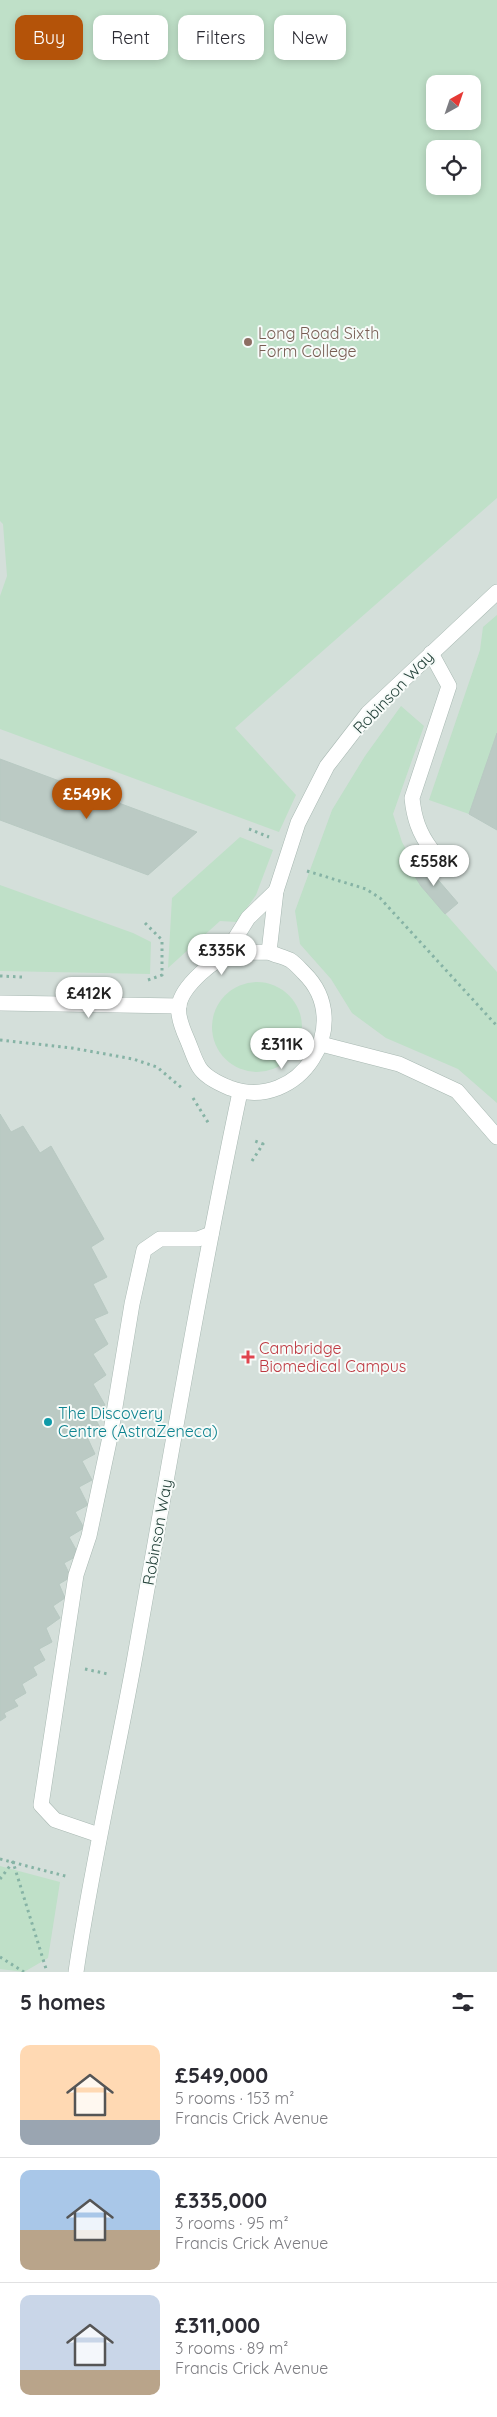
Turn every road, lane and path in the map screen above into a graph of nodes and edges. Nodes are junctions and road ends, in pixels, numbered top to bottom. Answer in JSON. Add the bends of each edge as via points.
{"nodes":[{"id":1,"x":497,"y":592,"type":"edge"},
{"id":2,"x":431,"y":653,"type":"junction"},
{"id":3,"x":431,"y":849,"type":"dead end"},
{"id":4,"x":302,"y":879,"type":"dead end"},
{"id":5,"x":276,"y":891,"type":"junction"},
{"id":6,"x":145,"y":923,"type":"dead end"},
{"id":7,"x":268,"y":952,"type":"junction"},
{"id":8,"x":223,"y":958,"type":"junction"},
{"id":9,"x":170,"y":971,"type":"dead end"},
{"id":10,"x":0,"y":976,"type":"edge"},
{"id":11,"x":162,"y":976,"type":"junction"},
{"id":12,"x":31,"y":977,"type":"dead end"},
{"id":13,"x":140,"y":982,"type":"dead end"},
{"id":14,"x":0,"y":1003,"type":"edge"},
{"id":15,"x":179,"y":1006,"type":"junction"},
{"id":16,"x":497,"y":1026,"type":"edge"},
{"id":17,"x":321,"y":1044,"type":"junction"},
{"id":18,"x":240,"y":1092,"type":"junction"},
{"id":19,"x":497,"y":1137,"type":"edge"},
{"id":20,"x":211,"y":1234,"type":"junction"},
{"id":21,"x":99,"y":1835,"type":"junction"},
{"id":22,"x":0,"y":1859,"type":"edge"},
{"id":23,"x":13,"y":1862,"type":"junction"},
{"id":24,"x":71,"y":1878,"type":"dead end"},
{"id":25,"x":0,"y":1879,"type":"edge"},
{"id":26,"x":0,"y":1957,"type":"edge"},
{"id":27,"x":24,"y":1972,"type":"edge"},
{"id":28,"x":47,"y":1972,"type":"edge"},
{"id":29,"x":76,"y":1972,"type":"edge"}],
"edges":[{"from":1,"to":2,"type":"street","name":"Robinson Way"},
{"from":2,"to":3,"type":"street","via":[[449,686],[412,798],[413,816]]},
{"from":2,"to":5,"type":"street","name":"Robinson Way","via":[[368,713],[327,766],[298,823]]},
{"from":4,"to":16,"type":"path","via":[[305,870],[366,889],[380,898]]},
{"from":5,"to":7,"type":"street","name":"Robinson Way"},
{"from":5,"to":8,"type":"street","name":"Robinson Way","via":[[248,918]]},
{"from":6,"to":11,"type":"path","via":[[162,940]]},
{"from":7,"to":8,"type":"street","via":[[233,953]]},
{"from":7,"to":17,"type":"street","via":[[291,961],[313,982],[324,1011]]},
{"from":8,"to":15,"type":"street","via":[[192,982]]},
{"from":9,"to":11,"type":"path"},
{"from":10,"to":12,"type":"path"},
{"from":11,"to":13,"type":"path"},
{"from":14,"to":15,"type":"street"},
{"from":15,"to":18,"type":"street","via":[[183,1029],[200,1068],[220,1084]]},
{"from":17,"to":18,"type":"street","via":[[308,1068],[289,1084],[266,1092]]},
{"from":17,"to":19,"type":"street","via":[[399,1064],[456,1091]]},
{"from":18,"to":20,"type":"street","name":"Robinson Way"},
{"from":20,"to":21,"type":"street","name":"Robinson Way","via":[[131,1678]]},
{"from":20,"to":21,"type":"street","via":[[198,1239],[160,1239],[144,1250],[110,1437],[89,1536],[76,1575],[41,1804],[55,1820]]},
{"from":21,"to":29,"type":"street","name":"Robinson Way"},
{"from":22,"to":23,"type":"path"},
{"from":23,"to":24,"type":"path"},
{"from":23,"to":25,"type":"path"},
{"from":23,"to":28,"type":"path"},
{"from":26,"to":27,"type":"path"}]}
